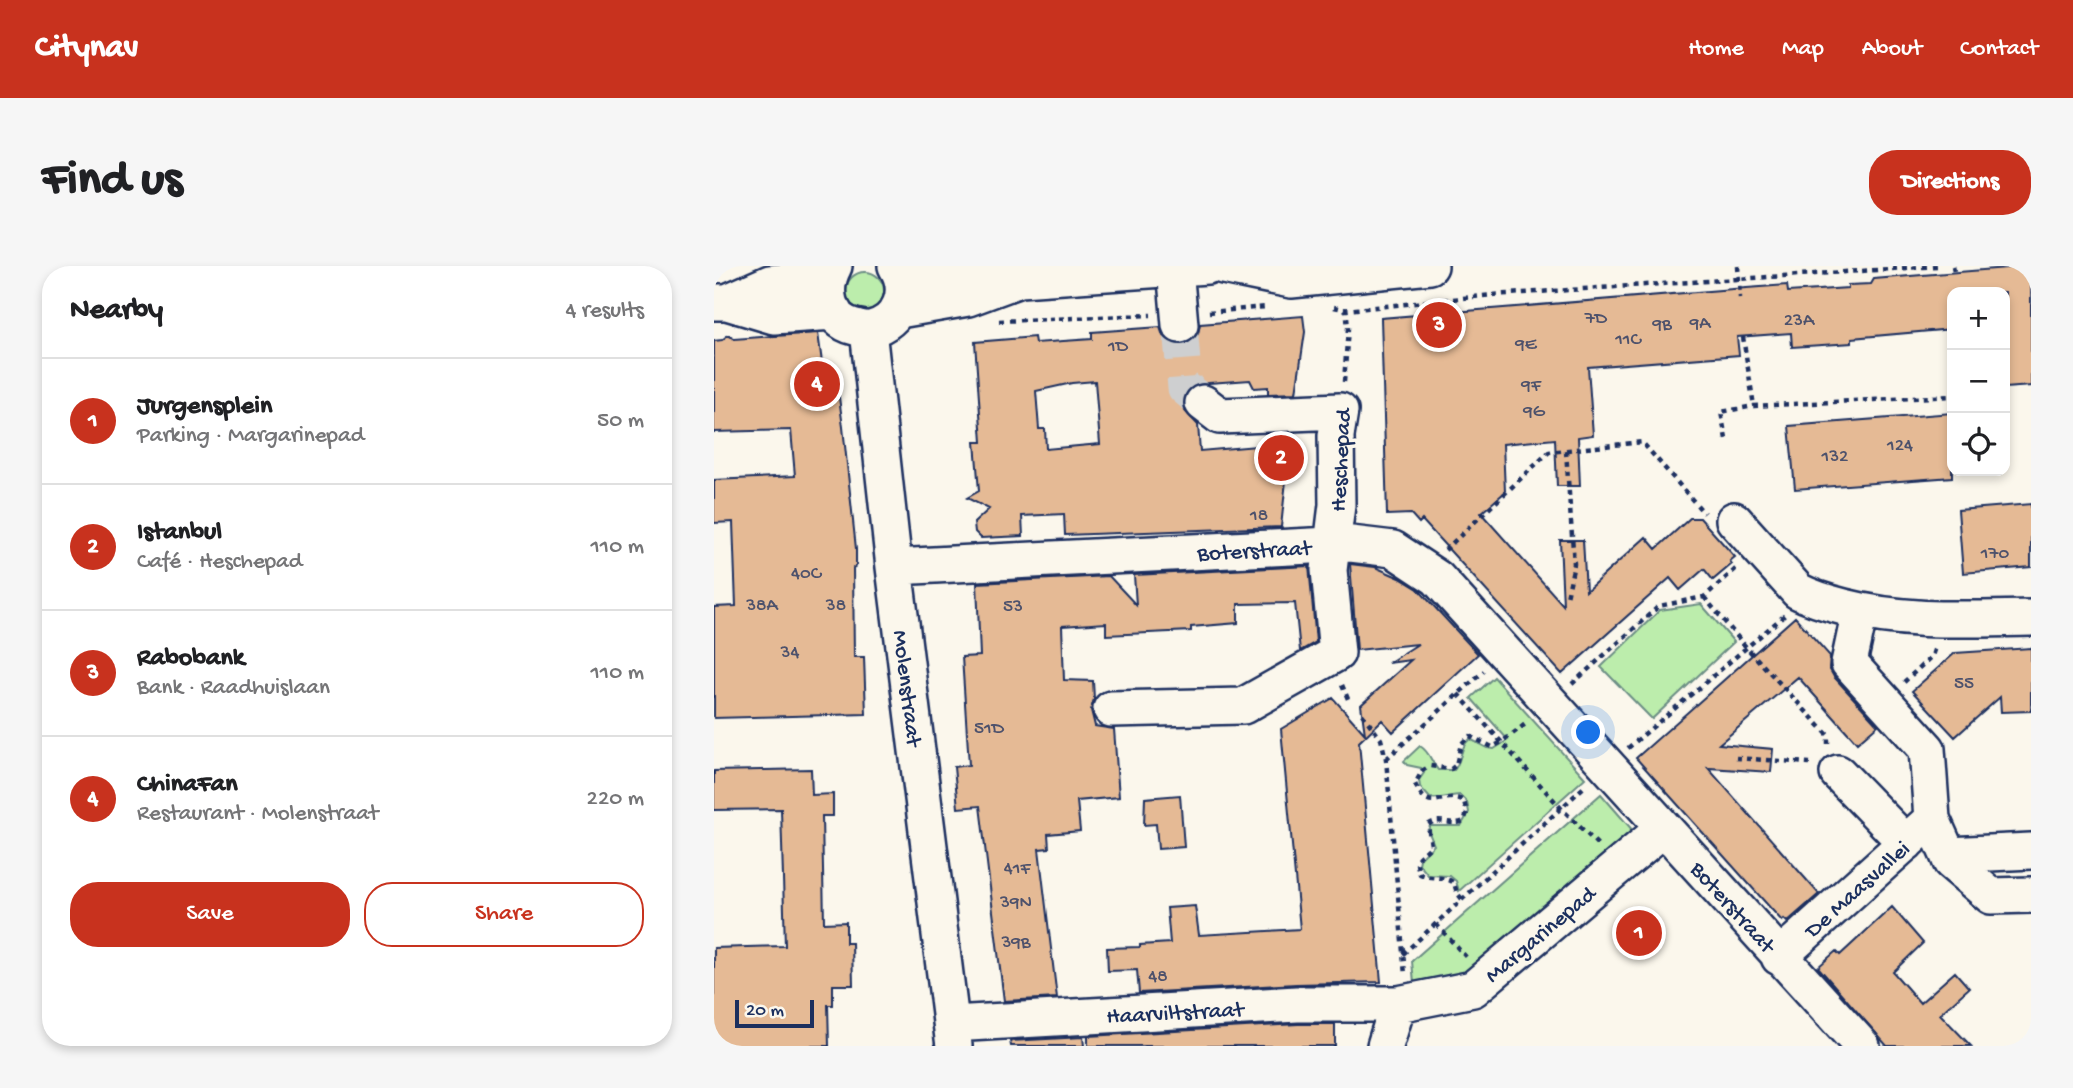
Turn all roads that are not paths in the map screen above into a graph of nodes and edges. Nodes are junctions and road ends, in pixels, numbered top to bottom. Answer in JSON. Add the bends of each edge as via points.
{"nodes":[{"id":1,"x":1223,"y":266,"type":"edge"},
{"id":2,"x":1430,"y":266,"type":"edge"},
{"id":3,"x":1191,"y":267,"type":"edge"},
{"id":4,"x":898,"y":269,"type":"edge"},
{"id":5,"x":1342,"y":271,"type":"edge"},
{"id":6,"x":831,"y":272,"type":"edge"},
{"id":7,"x":1020,"y":279,"type":"junction"},
{"id":8,"x":720,"y":302,"type":"edge"},
{"id":9,"x":899,"y":310,"type":"junction"},
{"id":10,"x":834,"y":312,"type":"junction"},
{"id":11,"x":1180,"y":320,"type":"tunnel mouth"},
{"id":12,"x":868,"y":330,"type":"junction"},
{"id":13,"x":1203,"y":403,"type":"tunnel mouth"},
{"id":14,"x":1734,"y":520,"type":"road end"},
{"id":15,"x":1333,"y":545,"type":"junction"},
{"id":16,"x":894,"y":567,"type":"junction"},
{"id":17,"x":1860,"y":611,"type":"junction"},
{"id":18,"x":2031,"y":618,"type":"edge"},
{"id":19,"x":1111,"y":709,"type":"dead end"},
{"id":20,"x":1833,"y":767,"type":"road end"},
{"id":21,"x":1932,"y":819,"type":"junction"},
{"id":22,"x":1664,"y":828,"type":"junction"},
{"id":23,"x":1906,"y":843,"type":"junction"},
{"id":24,"x":2031,"y":851,"type":"edge"},
{"id":25,"x":1948,"y":855,"type":"junction"},
{"id":26,"x":2031,"y":895,"type":"edge"},
{"id":27,"x":1779,"y":957,"type":"junction"},
{"id":28,"x":1398,"y":1003,"type":"junction"},
{"id":29,"x":953,"y":1035,"type":"edge"},
{"id":30,"x":1385,"y":1046,"type":"edge"},
{"id":31,"x":1862,"y":1046,"type":"edge"}],
"edges":[{"from":1,"to":5,"type":"street","via":[[1291,279]]},
{"from":2,"to":5,"type":"street"},
{"from":3,"to":7,"type":"street"},
{"from":3,"to":11,"type":"street"},
{"from":4,"to":7,"type":"street","via":[[960,270]]},
{"from":4,"to":9,"type":"street","via":[[904,285]]},
{"from":6,"to":8,"type":"street","via":[[770,283]]},
{"from":6,"to":10,"type":"street","via":[[826,290]]},
{"from":7,"to":9,"type":"street","via":[[968,298]]},
{"from":8,"to":10,"type":"street","via":[[775,316]]},
{"from":9,"to":12,"type":"street"},
{"from":10,"to":12,"type":"street","via":[[850,326]]},
{"from":12,"to":16,"type":"street","name":"Molenstraat"},
{"from":13,"to":15,"type":"street","name":"Heschepad","via":[[1220,416],[1340,411]]},
{"from":14,"to":17,"type":"street","via":[[1798,591]]},
{"from":15,"to":16,"type":"street","name":"Boterstraat"},
{"from":15,"to":19,"type":"street","name":"Heschepad","via":[[1329,570],[1336,653],[1243,706]]},
{"from":15,"to":22,"type":"street","name":"Boterstraat","via":[[1393,549],[1437,578]]},
{"from":16,"to":29,"type":"street","name":"Molenstraat"},
{"from":17,"to":18,"type":"street","via":[[1938,620]]},
{"from":17,"to":21,"type":"street","name":"De Maasvallei","via":[[1849,663],[1927,748]]},
{"from":20,"to":23,"type":"street"},
{"from":21,"to":23,"type":"street","name":"De Maasvallei"},
{"from":21,"to":25,"type":"street","name":"De Maasvallei"},
{"from":22,"to":27,"type":"street","name":"Boterstraat"},
{"from":22,"to":28,"type":"street","name":"Margarinepad","via":[[1472,989]]},
{"from":23,"to":27,"type":"street","name":"De Maasvallei"},
{"from":24,"to":25,"type":"street"},
{"from":25,"to":26,"type":"street","name":"De Maasvallei","via":[[1991,896]]},
{"from":27,"to":31,"type":"street","name":"Boterstraat"},
{"from":28,"to":29,"type":"street","name":"Haarviltstraat","via":[[1297,1004]]},
{"from":28,"to":30,"type":"street"}]}
